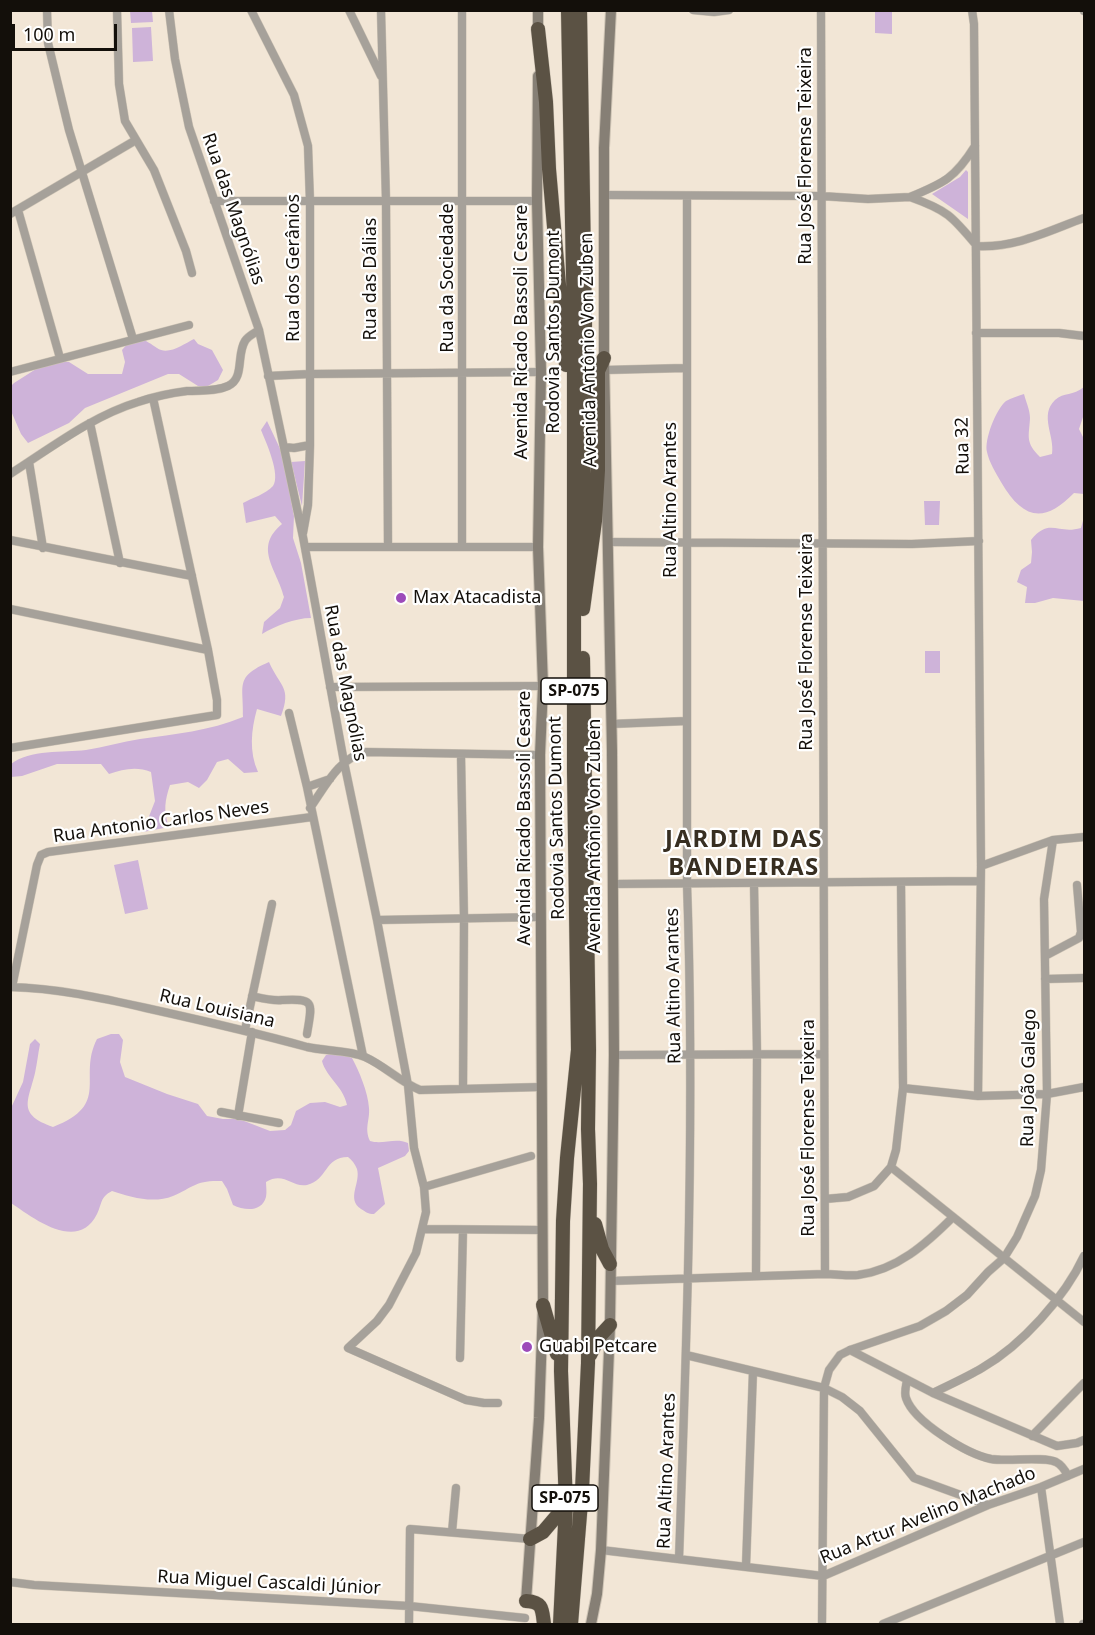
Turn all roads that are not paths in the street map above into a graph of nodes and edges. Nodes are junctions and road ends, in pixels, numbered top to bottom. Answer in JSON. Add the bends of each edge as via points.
{"nodes":[{"id":1,"x":47,"y":10,"type":"edge"},
{"id":2,"x":117,"y":10,"type":"edge"},
{"id":3,"x":169,"y":10,"type":"edge"},
{"id":4,"x":251,"y":10,"type":"edge"},
{"id":5,"x":349,"y":10,"type":"edge"},
{"id":6,"x":381,"y":10,"type":"edge"},
{"id":7,"x":462,"y":10,"type":"edge"},
{"id":8,"x":538,"y":10,"type":"edge"},
{"id":9,"x":568,"y":10,"type":"edge"},
{"id":10,"x":580,"y":10,"type":"edge"},
{"id":11,"x":611,"y":10,"type":"edge"},
{"id":12,"x":693,"y":10,"type":"edge"},
{"id":13,"x":729,"y":10,"type":"edge"},
{"id":14,"x":972,"y":10,"type":"edge"},
{"id":15,"x":819,"y":12,"type":"edge"},
{"id":16,"x":538,"y":29,"type":"junction"},
{"id":17,"x":383,"y":80,"type":"junction"},
{"id":18,"x":136,"y":140,"type":"junction"},
{"id":19,"x":975,"y":145,"type":"junction"},
{"id":20,"x":82,"y":173,"type":"junction"},
{"id":21,"x":604,"y":195,"type":"junction"},
{"id":22,"x":687,"y":196,"type":"junction"},
{"id":23,"x":821,"y":196,"type":"junction"},
{"id":24,"x":910,"y":197,"type":"junction"},
{"id":25,"x":213,"y":201,"type":"junction"},
{"id":26,"x":386,"y":201,"type":"junction"},
{"id":27,"x":462,"y":201,"type":"junction"},
{"id":28,"x":537,"y":201,"type":"junction"},
{"id":29,"x":310,"y":202,"type":"junction"},
{"id":30,"x":14,"y":212,"type":"edge"},
{"id":31,"x":1084,"y":218,"type":"edge"},
{"id":32,"x":977,"y":246,"type":"junction"},
{"id":33,"x":192,"y":273,"type":"dead end"},
{"id":34,"x":189,"y":325,"type":"dead end"},
{"id":35,"x":259,"y":330,"type":"junction"},
{"id":36,"x":975,"y":333,"type":"junction"},
{"id":37,"x":1084,"y":336,"type":"edge"},
{"id":38,"x":133,"y":339,"type":"junction"},
{"id":39,"x":60,"y":358,"type":"junction"},
{"id":40,"x":605,"y":364,"type":"junction"},
{"id":41,"x":686,"y":368,"type":"junction"},
{"id":42,"x":10,"y":372,"type":"edge"},
{"id":43,"x":464,"y":372,"type":"junction"},
{"id":44,"x":541,"y":372,"type":"junction"},
{"id":45,"x":386,"y":373,"type":"junction"},
{"id":46,"x":310,"y":374,"type":"junction"},
{"id":47,"x":268,"y":376,"type":"junction"},
{"id":48,"x":153,"y":398,"type":"junction"},
{"id":49,"x":573,"y":405,"type":"junction"},
{"id":50,"x":90,"y":423,"type":"junction"},
{"id":51,"x":310,"y":445,"type":"junction"},
{"id":52,"x":284,"y":447,"type":"junction"},
{"id":53,"x":29,"y":462,"type":"junction"},
{"id":54,"x":10,"y":474,"type":"edge"},
{"id":55,"x":303,"y":537,"type":"junction"},
{"id":56,"x":10,"y":540,"type":"edge"},
{"id":57,"x":609,"y":542,"type":"junction"},
{"id":58,"x":979,"y":542,"type":"junction"},
{"id":59,"x":687,"y":543,"type":"junction"},
{"id":60,"x":822,"y":544,"type":"junction"},
{"id":61,"x":462,"y":546,"type":"junction"},
{"id":62,"x":304,"y":547,"type":"junction"},
{"id":63,"x":388,"y":547,"type":"junction"},
{"id":64,"x":538,"y":547,"type":"junction"},
{"id":65,"x":42,"y":548,"type":"junction"},
{"id":66,"x":120,"y":563,"type":"junction"},
{"id":67,"x":192,"y":576,"type":"junction"},
{"id":68,"x":10,"y":609,"type":"edge"},
{"id":69,"x":583,"y":609,"type":"junction"},
{"id":70,"x":208,"y":650,"type":"junction"},
{"id":71,"x":543,"y":686,"type":"junction"},
{"id":72,"x":330,"y":687,"type":"junction"},
{"id":73,"x":289,"y":713,"type":"dead end"},
{"id":74,"x":687,"y":721,"type":"junction"},
{"id":75,"x":611,"y":724,"type":"junction"},
{"id":76,"x":10,"y":748,"type":"edge"},
{"id":77,"x":540,"y":754,"type":"junction"},
{"id":78,"x":461,"y":755,"type":"junction"},
{"id":79,"x":344,"y":762,"type":"junction"},
{"id":80,"x":330,"y":779,"type":"junction"},
{"id":81,"x":306,"y":787,"type":"junction"},
{"id":82,"x":311,"y":812,"type":"junction"},
{"id":83,"x":1084,"y":837,"type":"edge"},
{"id":84,"x":1053,"y":840,"type":"junction"},
{"id":85,"x":981,"y":866,"type":"junction"},
{"id":86,"x":980,"y":881,"type":"junction"},
{"id":87,"x":824,"y":882,"type":"junction"},
{"id":88,"x":901,"y":882,"type":"junction"},
{"id":89,"x":754,"y":883,"type":"junction"},
{"id":90,"x":612,"y":884,"type":"junction"},
{"id":91,"x":687,"y":884,"type":"junction"},
{"id":92,"x":1077,"y":885,"type":"dead end"},
{"id":93,"x":272,"y":904,"type":"dead end"},
{"id":94,"x":540,"y":917,"type":"junction"},
{"id":95,"x":464,"y":919,"type":"junction"},
{"id":96,"x":377,"y":920,"type":"junction"},
{"id":97,"x":1045,"y":956,"type":"junction"},
{"id":98,"x":1084,"y":978,"type":"edge"},
{"id":99,"x":1045,"y":979,"type":"junction"},
{"id":100,"x":11,"y":987,"type":"edge"},
{"id":101,"x":252,"y":996,"type":"junction"},
{"id":102,"x":249,"y":1031,"type":"junction"},
{"id":103,"x":307,"y":1034,"type":"dead end"},
{"id":104,"x":757,"y":1054,"type":"junction"},
{"id":105,"x":824,"y":1054,"type":"junction"},
{"id":106,"x":614,"y":1055,"type":"junction"},
{"id":107,"x":363,"y":1056,"type":"junction"},
{"id":108,"x":690,"y":1056,"type":"junction"},
{"id":109,"x":408,"y":1085,"type":"junction"},
{"id":110,"x":541,"y":1087,"type":"junction"},
{"id":111,"x":1084,"y":1087,"type":"edge"},
{"id":112,"x":903,"y":1088,"type":"junction"},
{"id":113,"x":463,"y":1089,"type":"junction"},
{"id":114,"x":1047,"y":1094,"type":"junction"},
{"id":115,"x":978,"y":1095,"type":"junction"},
{"id":116,"x":221,"y":1112,"type":"dead end"},
{"id":117,"x":238,"y":1116,"type":"junction"},
{"id":118,"x":279,"y":1123,"type":"dead end"},
{"id":119,"x":531,"y":1156,"type":"dead end"},
{"id":120,"x":891,"y":1167,"type":"junction"},
{"id":121,"x":424,"y":1187,"type":"junction"},
{"id":122,"x":590,"y":1198,"type":"junction"},
{"id":123,"x":825,"y":1198,"type":"junction"},
{"id":124,"x":953,"y":1217,"type":"junction"},
{"id":125,"x":423,"y":1229,"type":"junction"},
{"id":126,"x":463,"y":1230,"type":"junction"},
{"id":127,"x":542,"y":1230,"type":"junction"},
{"id":128,"x":1084,"y":1256,"type":"edge"},
{"id":129,"x":1004,"y":1258,"type":"junction"},
{"id":130,"x":610,"y":1264,"type":"junction"},
{"id":131,"x":825,"y":1274,"type":"junction"},
{"id":132,"x":756,"y":1276,"type":"junction"},
{"id":133,"x":688,"y":1278,"type":"junction"},
{"id":134,"x":610,"y":1281,"type":"junction"},
{"id":135,"x":1057,"y":1300,"type":"junction"},
{"id":136,"x":543,"y":1305,"type":"junction"},
{"id":137,"x":1084,"y":1322,"type":"edge"},
{"id":138,"x":610,"y":1325,"type":"junction"},
{"id":139,"x":850,"y":1350,"type":"junction"},
{"id":140,"x":686,"y":1355,"type":"junction"},
{"id":141,"x":460,"y":1358,"type":"dead end"},
{"id":142,"x":588,"y":1363,"type":"junction"},
{"id":143,"x":561,"y":1371,"type":"junction"},
{"id":144,"x":753,"y":1371,"type":"junction"},
{"id":145,"x":907,"y":1380,"type":"junction"},
{"id":146,"x":1084,"y":1383,"type":"edge"},
{"id":147,"x":824,"y":1388,"type":"junction"},
{"id":148,"x":933,"y":1393,"type":"junction"},
{"id":149,"x":498,"y":1403,"type":"dead end"},
{"id":150,"x":1032,"y":1436,"type":"junction"},
{"id":151,"x":1084,"y":1440,"type":"edge"},
{"id":152,"x":1084,"y":1469,"type":"edge"},
{"id":153,"x":1068,"y":1476,"type":"junction"},
{"id":154,"x":1041,"y":1487,"type":"junction"},
{"id":155,"x":456,"y":1488,"type":"dead end"},
{"id":156,"x":566,"y":1505,"type":"junction"},
{"id":157,"x":988,"y":1505,"type":"junction"},
{"id":158,"x":452,"y":1532,"type":"junction"},
{"id":159,"x":530,"y":1539,"type":"junction"},
{"id":160,"x":1084,"y":1542,"type":"edge"},
{"id":161,"x":601,"y":1550,"type":"junction"},
{"id":162,"x":1050,"y":1556,"type":"junction"},
{"id":163,"x":679,"y":1559,"type":"junction"},
{"id":164,"x":746,"y":1566,"type":"junction"},
{"id":165,"x":823,"y":1576,"type":"junction"},
{"id":166,"x":10,"y":1582,"type":"edge"},
{"id":167,"x":526,"y":1602,"type":"junction"},
{"id":168,"x":409,"y":1605,"type":"junction"},
{"id":169,"x":524,"y":1621,"type":"edge"},
{"id":170,"x":409,"y":1624,"type":"edge"},
{"id":171,"x":544,"y":1624,"type":"edge"},
{"id":172,"x":560,"y":1624,"type":"edge"},
{"id":173,"x":571,"y":1624,"type":"edge"},
{"id":174,"x":591,"y":1624,"type":"edge"},
{"id":175,"x":822,"y":1624,"type":"edge"},
{"id":176,"x":883,"y":1624,"type":"edge"},
{"id":177,"x":1060,"y":1624,"type":"edge"}],
"edges":[{"from":1,"to":20,"type":"street","via":[[48,43],[58,90]]},
{"from":2,"to":18,"type":"street","via":[[121,104]]},
{"from":3,"to":25,"type":"street","name":"Rua das Magnólias","via":[[189,127]]},
{"from":4,"to":29,"type":"street","name":"Rua dos Gerânios","via":[[294,95],[308,146]]},
{"from":5,"to":17,"type":"street"},
{"from":6,"to":17,"type":"street","name":"Rua das Dálias"},
{"from":7,"to":27,"type":"street","name":"Rua da Sociedade"},
{"from":8,"to":16,"type":"street","name":"Avenida Ricado Bassoli Cesare"},
{"from":9,"to":49,"type":"highway","name":"Rodovia Santos Dumont","number":"SP-075"},
{"from":10,"to":69,"type":"highway","name":"Rodovia Santos Dumont","number":"SP-075","via":[[585,323]]},
{"from":11,"to":21,"type":"street","name":"Avenida Antônio Von Zuben"},
{"from":12,"to":13,"type":"street"},
{"from":14,"to":19,"type":"street","name":"Rua 32"},
{"from":15,"to":23,"type":"street","name":"Rua José Florense Teixeira"},
{"from":16,"to":28,"type":"street","name":"Avenida Ricado Bassoli Cesare"},
{"from":16,"to":49,"type":"highway","via":[[566,389]]},
{"from":17,"to":26,"type":"street","name":"Rua das Dálias"},
{"from":18,"to":20,"type":"street"},
{"from":18,"to":33,"type":"street","via":[[153,170]]},
{"from":19,"to":24,"type":"street","via":[[955,174]]},
{"from":19,"to":32,"type":"street","name":"Rua 32"},
{"from":20,"to":30,"type":"street"},
{"from":20,"to":38,"type":"street"},
{"from":21,"to":22,"type":"street"},
{"from":21,"to":40,"type":"street","name":"Avenida Antônio Von Zuben"},
{"from":22,"to":23,"type":"street"},
{"from":22,"to":41,"type":"street","name":"Rua Altino Arantes"},
{"from":23,"to":24,"type":"street"},
{"from":23,"to":60,"type":"street","name":"Rua José Florense Teixeira"},
{"from":24,"to":32,"type":"street","via":[[951,216]]},
{"from":25,"to":29,"type":"street"},
{"from":25,"to":35,"type":"street","name":"Rua das Magnólias"},
{"from":26,"to":27,"type":"street"},
{"from":26,"to":29,"type":"street"},
{"from":26,"to":45,"type":"street","name":"Rua das Dálias"},
{"from":27,"to":28,"type":"street"},
{"from":27,"to":43,"type":"street","name":"Rua da Sociedade"},
{"from":28,"to":44,"type":"street","name":"Avenida Ricado Bassoli Cesare"},
{"from":29,"to":46,"type":"street","name":"Rua dos Gerânios"},
{"from":30,"to":39,"type":"street"},
{"from":31,"to":32,"type":"street","via":[[1014,244]]},
{"from":32,"to":36,"type":"street","name":"Rua 32"},
{"from":34,"to":38,"type":"street"},
{"from":35,"to":47,"type":"street","name":"Rua das Magnólias"},
{"from":35,"to":48,"type":"street","via":[[246,339],[238,375],[227,387]]},
{"from":36,"to":37,"type":"street"},
{"from":36,"to":58,"type":"street","name":"Rua 32"},
{"from":38,"to":39,"type":"street"},
{"from":39,"to":42,"type":"street"},
{"from":40,"to":41,"type":"street"},
{"from":40,"to":57,"type":"street","name":"Avenida Antônio Von Zuben"},
{"from":40,"to":69,"type":"highway","via":[[598,371],[596,511]]},
{"from":41,"to":59,"type":"street","name":"Rua Altino Arantes"},
{"from":43,"to":44,"type":"street"},
{"from":43,"to":45,"type":"street"},
{"from":43,"to":61,"type":"street","name":"Rua da Sociedade"},
{"from":44,"to":64,"type":"street","name":"Avenida Ricado Bassoli Cesare"},
{"from":45,"to":46,"type":"street"},
{"from":45,"to":63,"type":"street","name":"Rua das Dálias"},
{"from":46,"to":47,"type":"street"},
{"from":46,"to":51,"type":"street","name":"Rua dos Gerânios"},
{"from":47,"to":52,"type":"street","name":"Rua das Magnólias"},
{"from":48,"to":50,"type":"street"},
{"from":48,"to":67,"type":"street"},
{"from":49,"to":143,"type":"highway","name":"Rodovia Santos Dumont","number":"SP-075","via":[[578,1050],[563,1221]]},
{"from":50,"to":53,"type":"street"},
{"from":50,"to":66,"type":"street"},
{"from":51,"to":52,"type":"street"},
{"from":51,"to":55,"type":"street","name":"Rua dos Gerânios"},
{"from":52,"to":55,"type":"street","name":"Rua das Magnólias"},
{"from":53,"to":54,"type":"street"},
{"from":53,"to":65,"type":"street"},
{"from":55,"to":62,"type":"street","name":"Rua das Magnólias"},
{"from":56,"to":65,"type":"street"},
{"from":57,"to":59,"type":"street"},
{"from":57,"to":75,"type":"street","name":"Avenida Antônio Von Zuben"},
{"from":58,"to":60,"type":"street"},
{"from":58,"to":85,"type":"street","name":"Rua 32"},
{"from":59,"to":60,"type":"street"},
{"from":59,"to":74,"type":"street","name":"Rua Altino Arantes"},
{"from":60,"to":87,"type":"street","name":"Rua José Florense Teixeira"},
{"from":61,"to":63,"type":"street"},
{"from":61,"to":64,"type":"street"},
{"from":62,"to":63,"type":"street"},
{"from":62,"to":72,"type":"street","name":"Rua das Magnólias"},
{"from":64,"to":71,"type":"street","name":"Avenida Ricado Bassoli Cesare"},
{"from":65,"to":66,"type":"street"},
{"from":66,"to":67,"type":"street"},
{"from":67,"to":70,"type":"street"},
{"from":68,"to":70,"type":"street"},
{"from":69,"to":122,"type":"highway","name":"Rodovia Santos Dumont","number":"SP-075"},
{"from":70,"to":76,"type":"street","via":[[217,715]]},
{"from":71,"to":72,"type":"street"},
{"from":71,"to":77,"type":"street","name":"Avenida Ricado Bassoli Cesare"},
{"from":72,"to":79,"type":"street","name":"Rua das Magnólias"},
{"from":73,"to":81,"type":"street"},
{"from":74,"to":75,"type":"street"},
{"from":74,"to":91,"type":"street","name":"Rua Altino Arantes"},
{"from":75,"to":90,"type":"street","name":"Avenida Antônio Von Zuben"},
{"from":77,"to":78,"type":"street"},
{"from":77,"to":94,"type":"street","name":"Avenida Ricado Bassoli Cesare"},
{"from":78,"to":79,"type":"street","via":[[366,753],[355,754]]},
{"from":78,"to":95,"type":"street"},
{"from":79,"to":80,"type":"street"},
{"from":79,"to":96,"type":"street","name":"Rua das Magnólias"},
{"from":80,"to":81,"type":"street"},
{"from":80,"to":82,"type":"street"},
{"from":81,"to":82,"type":"street"},
{"from":82,"to":100,"type":"street","name":"Rua Antonio Carlos Neves","via":[[41,855]]},
{"from":82,"to":107,"type":"street"},
{"from":83,"to":84,"type":"street"},
{"from":84,"to":85,"type":"street"},
{"from":84,"to":97,"type":"street","name":"Rua João Galego","via":[[1044,899]]},
{"from":85,"to":86,"type":"street","name":"Rua 32"},
{"from":86,"to":88,"type":"street"},
{"from":86,"to":115,"type":"street","name":"Rua 32"},
{"from":87,"to":88,"type":"street"},
{"from":87,"to":89,"type":"street"},
{"from":87,"to":105,"type":"street","name":"Rua José Florense Teixeira"},
{"from":88,"to":112,"type":"street"},
{"from":89,"to":91,"type":"street"},
{"from":89,"to":104,"type":"street"},
{"from":90,"to":91,"type":"street"},
{"from":90,"to":106,"type":"street","name":"Avenida Antônio Von Zuben"},
{"from":91,"to":108,"type":"street","name":"Rua Altino Arantes"},
{"from":92,"to":97,"type":"street","via":[[1079,939]]},
{"from":93,"to":101,"type":"street"},
{"from":94,"to":95,"type":"street"},
{"from":94,"to":110,"type":"street","name":"Avenida Ricado Bassoli Cesare"},
{"from":95,"to":96,"type":"street"},
{"from":95,"to":113,"type":"street"},
{"from":96,"to":109,"type":"street","name":"Rua das Magnólias"},
{"from":97,"to":99,"type":"street","name":"Rua João Galego"},
{"from":98,"to":99,"type":"street"},
{"from":99,"to":114,"type":"street","name":"Rua João Galego"},
{"from":100,"to":102,"type":"street","name":"Rua Louisiana","via":[[113,1001]]},
{"from":101,"to":102,"type":"street"},
{"from":101,"to":103,"type":"street","via":[[279,1001],[304,999],[311,1009]]},
{"from":102,"to":107,"type":"street","name":"Rua Louisiana","via":[[317,1049]]},
{"from":102,"to":117,"type":"street"},
{"from":104,"to":105,"type":"street"},
{"from":104,"to":108,"type":"street"},
{"from":104,"to":132,"type":"street"},
{"from":105,"to":123,"type":"street","name":"Rua José Florense Teixeira"},
{"from":106,"to":108,"type":"street"},
{"from":106,"to":130,"type":"street","name":"Avenida Antônio Von Zuben"},
{"from":107,"to":109,"type":"street","name":"Rua Louisiana","via":[[395,1073]]},
{"from":108,"to":133,"type":"street","name":"Rua Altino Arantes"},
{"from":109,"to":113,"type":"street","via":[[420,1090]]},
{"from":109,"to":121,"type":"street","name":"Rua das Magnólias","via":[[414,1148]]},
{"from":110,"to":113,"type":"street"},
{"from":110,"to":127,"type":"street","name":"Avenida Ricado Bassoli Cesare"},
{"from":111,"to":114,"type":"street"},
{"from":112,"to":115,"type":"street"},
{"from":112,"to":120,"type":"street"},
{"from":114,"to":115,"type":"street"},
{"from":114,"to":129,"type":"street","name":"Rua João Galego","via":[[1035,1196]]},
{"from":116,"to":117,"type":"street"},
{"from":117,"to":118,"type":"street"},
{"from":119,"to":121,"type":"street"},
{"from":120,"to":123,"type":"street","via":[[874,1186],[861,1193]]},
{"from":120,"to":124,"type":"street"},
{"from":121,"to":125,"type":"street","name":"Rua das Magnólias"},
{"from":122,"to":130,"type":"highway","via":[[597,1233]]},
{"from":122,"to":142,"type":"highway","name":"Rodovia Santos Dumont","number":"SP-075"},
{"from":123,"to":131,"type":"street","name":"Rua José Florense Teixeira"},
{"from":124,"to":129,"type":"street"},
{"from":124,"to":131,"type":"street","via":[[905,1258],[858,1275]]},
{"from":125,"to":126,"type":"street"},
{"from":125,"to":149,"type":"street","name":"Rua das Magnólias","via":[[416,1253],[389,1305],[348,1348],[466,1400]]},
{"from":126,"to":127,"type":"street"},
{"from":126,"to":141,"type":"street"},
{"from":127,"to":136,"type":"street","name":"Avenida Ricado Bassoli Cesare"},
{"from":128,"to":135,"type":"street"},
{"from":129,"to":135,"type":"street"},
{"from":129,"to":139,"type":"street","name":"Rua João Galego","via":[[946,1311],[920,1326]]},
{"from":130,"to":134,"type":"street","name":"Avenida Antônio Von Zuben"},
{"from":131,"to":132,"type":"street"},
{"from":132,"to":133,"type":"street"},
{"from":133,"to":134,"type":"street"},
{"from":133,"to":140,"type":"street","name":"Rua Altino Arantes"},
{"from":134,"to":138,"type":"street","name":"Avenida Antônio Von Zuben"},
{"from":135,"to":137,"type":"street"},
{"from":135,"to":148,"type":"street","via":[[991,1362]]},
{"from":136,"to":143,"type":"highway"},
{"from":136,"to":159,"type":"street","name":"Avenida Ricado Bassoli Cesare"},
{"from":138,"to":142,"type":"highway","via":[[595,1343]]},
{"from":138,"to":161,"type":"street","name":"Avenida Antônio Von Zuben"},
{"from":139,"to":145,"type":"street"},
{"from":139,"to":147,"type":"street","name":"Rua João Galego","via":[[835,1360]]},
{"from":140,"to":144,"type":"street"},
{"from":140,"to":163,"type":"street","name":"Rua Altino Arantes"},
{"from":142,"to":173,"type":"highway","name":"Rodovia Santos Dumont","number":"SP-075"},
{"from":143,"to":156,"type":"highway","name":"Rodovia Santos Dumont","number":"SP-075"},
{"from":144,"to":147,"type":"street"},
{"from":144,"to":164,"type":"street"},
{"from":145,"to":148,"type":"street"},
{"from":145,"to":153,"type":"street","via":[[904,1395],[913,1410],[940,1434],[970,1452],[1010,1461],[1051,1461],[1058,1463]]},
{"from":146,"to":150,"type":"street"},
{"from":147,"to":157,"type":"street","via":[[860,1411],[914,1478]]},
{"from":147,"to":165,"type":"street"},
{"from":148,"to":150,"type":"street"},
{"from":150,"to":151,"type":"street","via":[[1057,1446]]},
{"from":152,"to":153,"type":"street","name":"Rua Artur Avelino Machado"},
{"from":153,"to":154,"type":"street","name":"Rua Artur Avelino Machado"},
{"from":154,"to":157,"type":"street","name":"Rua Artur Avelino Machado"},
{"from":154,"to":162,"type":"street"},
{"from":155,"to":158,"type":"street"},
{"from":156,"to":159,"type":"highway","via":[[543,1532]]},
{"from":156,"to":172,"type":"highway","name":"Rodovia Santos Dumont","number":"SP-075"},
{"from":157,"to":165,"type":"street","name":"Rua Artur Avelino Machado"},
{"from":158,"to":159,"type":"street"},
{"from":158,"to":168,"type":"street","via":[[410,1529]]},
{"from":159,"to":167,"type":"street","name":"Avenida Ricado Bassoli Cesare"},
{"from":160,"to":162,"type":"street"},
{"from":161,"to":163,"type":"street","name":"Rua Artur Avelino Machado"},
{"from":161,"to":174,"type":"street","name":"Avenida Antônio Von Zuben"},
{"from":162,"to":176,"type":"street"},
{"from":162,"to":177,"type":"street"},
{"from":163,"to":164,"type":"street","name":"Rua Artur Avelino Machado"},
{"from":164,"to":165,"type":"street","name":"Rua Artur Avelino Machado"},
{"from":165,"to":175,"type":"street"},
{"from":166,"to":168,"type":"street","name":"Rua Miguel Cascaldi Júnior"},
{"from":167,"to":169,"type":"street","name":"Avenida Ricado Bassoli Cesare"},
{"from":167,"to":171,"type":"highway","via":[[540,1606]]},
{"from":168,"to":169,"type":"street","name":"Rua Miguel Cascaldi Júnior"},
{"from":168,"to":170,"type":"street"}]}
